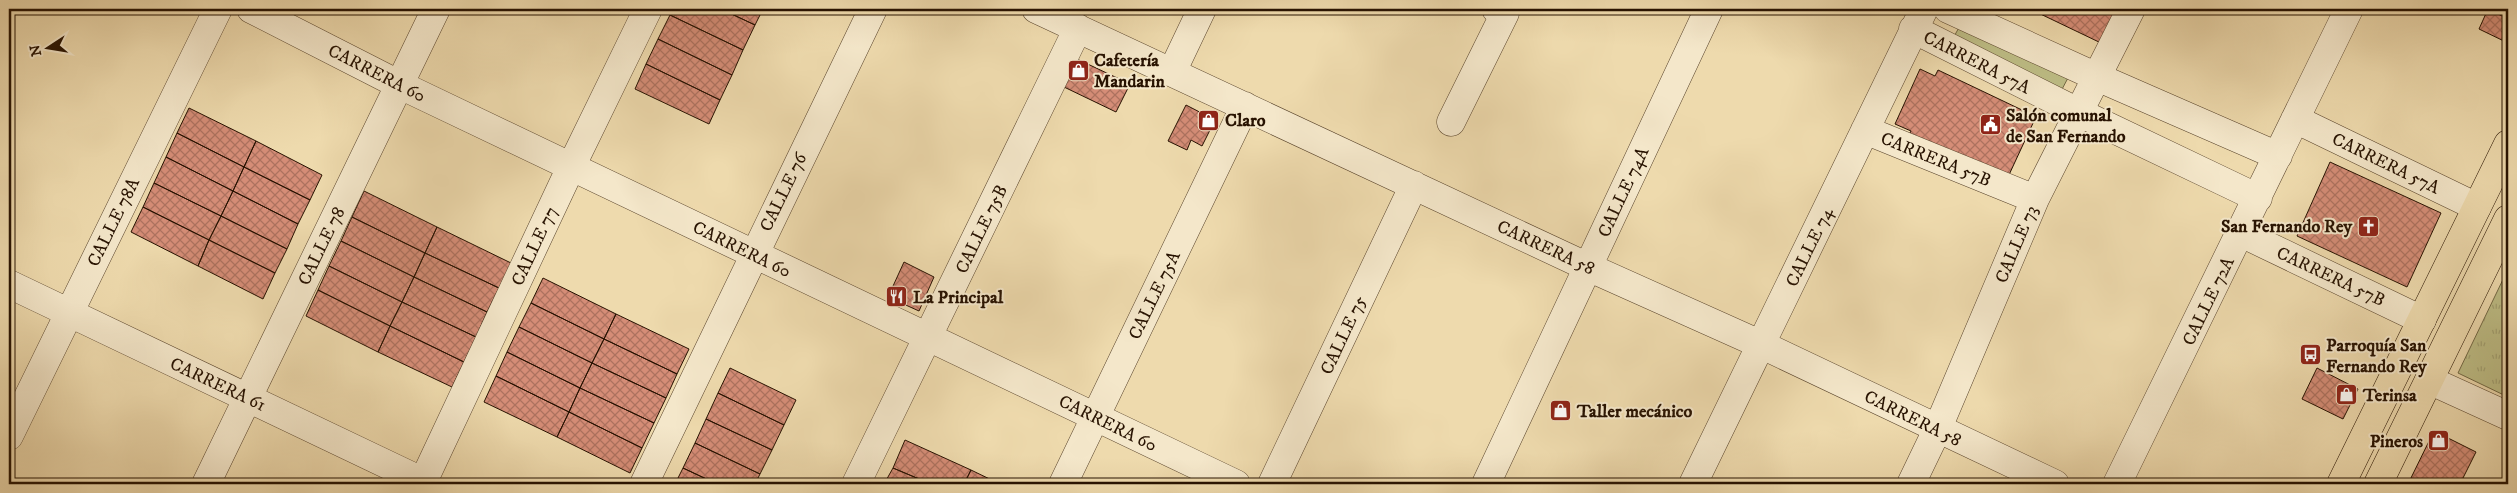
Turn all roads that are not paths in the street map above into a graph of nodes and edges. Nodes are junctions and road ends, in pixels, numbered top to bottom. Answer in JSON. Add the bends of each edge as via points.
{"nodes":[{"id":1,"x":218,"y":9,"type":"edge"},
{"id":2,"x":251,"y":9,"type":"edge"},
{"id":3,"x":436,"y":9,"type":"edge"},
{"id":4,"x":648,"y":9,"type":"edge"},
{"id":5,"x":873,"y":9,"type":"edge"},
{"id":6,"x":1036,"y":9,"type":"edge"},
{"id":7,"x":1202,"y":9,"type":"edge"},
{"id":8,"x":1709,"y":9,"type":"edge"},
{"id":9,"x":1948,"y":9,"type":"edge"},
{"id":10,"x":2131,"y":9,"type":"edge"},
{"id":11,"x":2349,"y":9,"type":"edge"},
{"id":12,"x":1501,"y":11,"type":"edge"},
{"id":13,"x":1918,"y":19,"type":"edge"},
{"id":14,"x":1078,"y":28,"type":"junction"},
{"id":15,"x":1172,"y":72,"type":"junction"},
{"id":16,"x":2097,"y":77,"type":"junction"},
{"id":17,"x":398,"y":84,"type":"junction"},
{"id":18,"x":1245,"y":106,"type":"junction"},
{"id":19,"x":2078,"y":112,"type":"junction"},
{"id":20,"x":2295,"y":119,"type":"junction"},
{"id":21,"x":1451,"y":122,"type":"dead end"},
{"id":22,"x":1865,"y":130,"type":"junction"},
{"id":23,"x":2508,"y":144,"type":"edge"},
{"id":24,"x":2278,"y":156,"type":"junction"},
{"id":25,"x":571,"y":166,"type":"junction"},
{"id":26,"x":1414,"y":185,"type":"junction"},
{"id":27,"x":2258,"y":198,"type":"junction"},
{"id":28,"x":2035,"y":199,"type":"junction"},
{"id":29,"x":2477,"y":206,"type":"junction"},
{"id":30,"x":2508,"y":218,"type":"edge"},
{"id":31,"x":2241,"y":233,"type":"junction"},
{"id":32,"x":753,"y":254,"type":"junction"},
{"id":33,"x":1588,"y":267,"type":"junction"},
{"id":34,"x":9,"y":284,"type":"edge"},
{"id":35,"x":69,"y":313,"type":"junction"},
{"id":36,"x":2422,"y":320,"type":"junction"},
{"id":37,"x":928,"y":338,"type":"junction"},
{"id":38,"x":1762,"y":345,"type":"junction"},
{"id":39,"x":2429,"y":380,"type":"junction"},
{"id":40,"x":248,"y":398,"type":"junction"},
{"id":41,"x":2508,"y":416,"type":"edge"},
{"id":42,"x":1095,"y":417,"type":"junction"},
{"id":43,"x":1937,"y":430,"type":"junction"},
{"id":44,"x":9,"y":436,"type":"edge"},
{"id":45,"x":206,"y":484,"type":"edge"},
{"id":46,"x":424,"y":484,"type":"edge"},
{"id":47,"x":644,"y":484,"type":"edge"},
{"id":48,"x":856,"y":484,"type":"edge"},
{"id":49,"x":1064,"y":484,"type":"edge"},
{"id":50,"x":1236,"y":484,"type":"edge"},
{"id":51,"x":1272,"y":484,"type":"edge"},
{"id":52,"x":1486,"y":484,"type":"edge"},
{"id":53,"x":1693,"y":484,"type":"edge"},
{"id":54,"x":1911,"y":484,"type":"edge"},
{"id":55,"x":2055,"y":484,"type":"edge"},
{"id":56,"x":2117,"y":484,"type":"edge"},
{"id":57,"x":2341,"y":484,"type":"edge"},
{"id":58,"x":2378,"y":484,"type":"edge"}],
"edges":[{"from":1,"to":35,"type":"street","name":"CALLE 78A"},
{"from":2,"to":17,"type":"street","name":"CARRERA 60"},
{"from":3,"to":17,"type":"street","name":"CALLE 78"},
{"from":4,"to":25,"type":"street","name":"CALLE 77"},
{"from":5,"to":32,"type":"street","name":"CALLE 76"},
{"from":6,"to":14,"type":"street","name":"CARRERA 58"},
{"from":7,"to":15,"type":"street"},
{"from":8,"to":33,"type":"street","name":"CALLE 74A"},
{"from":9,"to":16,"type":"street","name":"CARRERA 57A"},
{"from":10,"to":16,"type":"street","name":"CALLE 73"},
{"from":11,"to":20,"type":"street","name":"CALLE 72A"},
{"from":12,"to":21,"type":"street"},
{"from":13,"to":19,"type":"street","name":"CARRERA 57A"},
{"from":13,"to":22,"type":"street","name":"CALLE 74"},
{"from":14,"to":15,"type":"street","name":"CARRERA 58"},
{"from":14,"to":37,"type":"street","name":"CALLE 75B"},
{"from":15,"to":18,"type":"street","name":"CARRERA 58"},
{"from":16,"to":19,"type":"street","name":"CALLE 73"},
{"from":16,"to":24,"type":"street","name":"CARRERA 57A"},
{"from":17,"to":25,"type":"street","name":"CARRERA 60"},
{"from":17,"to":40,"type":"street","name":"CALLE 78"},
{"from":18,"to":26,"type":"street","name":"CARRERA 58"},
{"from":18,"to":42,"type":"street","name":"CALLE 75A"},
{"from":19,"to":27,"type":"street","name":"CARRERA 57A"},
{"from":19,"to":28,"type":"street","name":"CALLE 73"},
{"from":20,"to":24,"type":"street","name":"CALLE 72A"},
{"from":20,"to":29,"type":"street","name":"CARRERA 57A"},
{"from":22,"to":28,"type":"street","name":"CARRERA 57B"},
{"from":22,"to":38,"type":"street","name":"CALLE 74"},
{"from":23,"to":29,"type":"main road"},
{"from":24,"to":27,"type":"street","name":"CALLE 72A"},
{"from":25,"to":32,"type":"street","name":"CARRERA 60"},
{"from":25,"to":46,"type":"street","name":"CALLE 77"},
{"from":26,"to":33,"type":"street","name":"CARRERA 58"},
{"from":26,"to":51,"type":"street","name":"CALLE 75"},
{"from":27,"to":31,"type":"street","name":"CALLE 72A"},
{"from":28,"to":43,"type":"street","name":"CALLE 73"},
{"from":29,"to":36,"type":"main road"},
{"from":30,"to":39,"type":"main road"},
{"from":31,"to":36,"type":"street","name":"CARRERA 57B"},
{"from":31,"to":56,"type":"street","name":"CALLE 72A"},
{"from":32,"to":37,"type":"street","name":"CARRERA 60"},
{"from":32,"to":47,"type":"street","name":"CALLE 76"},
{"from":33,"to":38,"type":"street","name":"CARRERA 58"},
{"from":33,"to":52,"type":"street","name":"CALLE 74A"},
{"from":34,"to":35,"type":"street","name":"CARRERA 61"},
{"from":35,"to":40,"type":"street","name":"CARRERA 61"},
{"from":35,"to":44,"type":"street","name":"CALLE 78A"},
{"from":36,"to":57,"type":"main road"},
{"from":37,"to":42,"type":"street","name":"CARRERA 60"},
{"from":37,"to":48,"type":"street","name":"CALLE 75B"},
{"from":38,"to":43,"type":"street","name":"CARRERA 58"},
{"from":38,"to":53,"type":"street","name":"CALLE 74"},
{"from":39,"to":41,"type":"street"},
{"from":39,"to":58,"type":"main road"},
{"from":40,"to":45,"type":"street","name":"CALLE 78"},
{"from":40,"to":46,"type":"street","name":"CARRERA 61"},
{"from":42,"to":49,"type":"street","name":"CALLE 75A"},
{"from":42,"to":50,"type":"street","name":"CARRERA 60"},
{"from":43,"to":54,"type":"street","name":"CALLE 73"},
{"from":43,"to":55,"type":"street","name":"CARRERA 58"}]}
